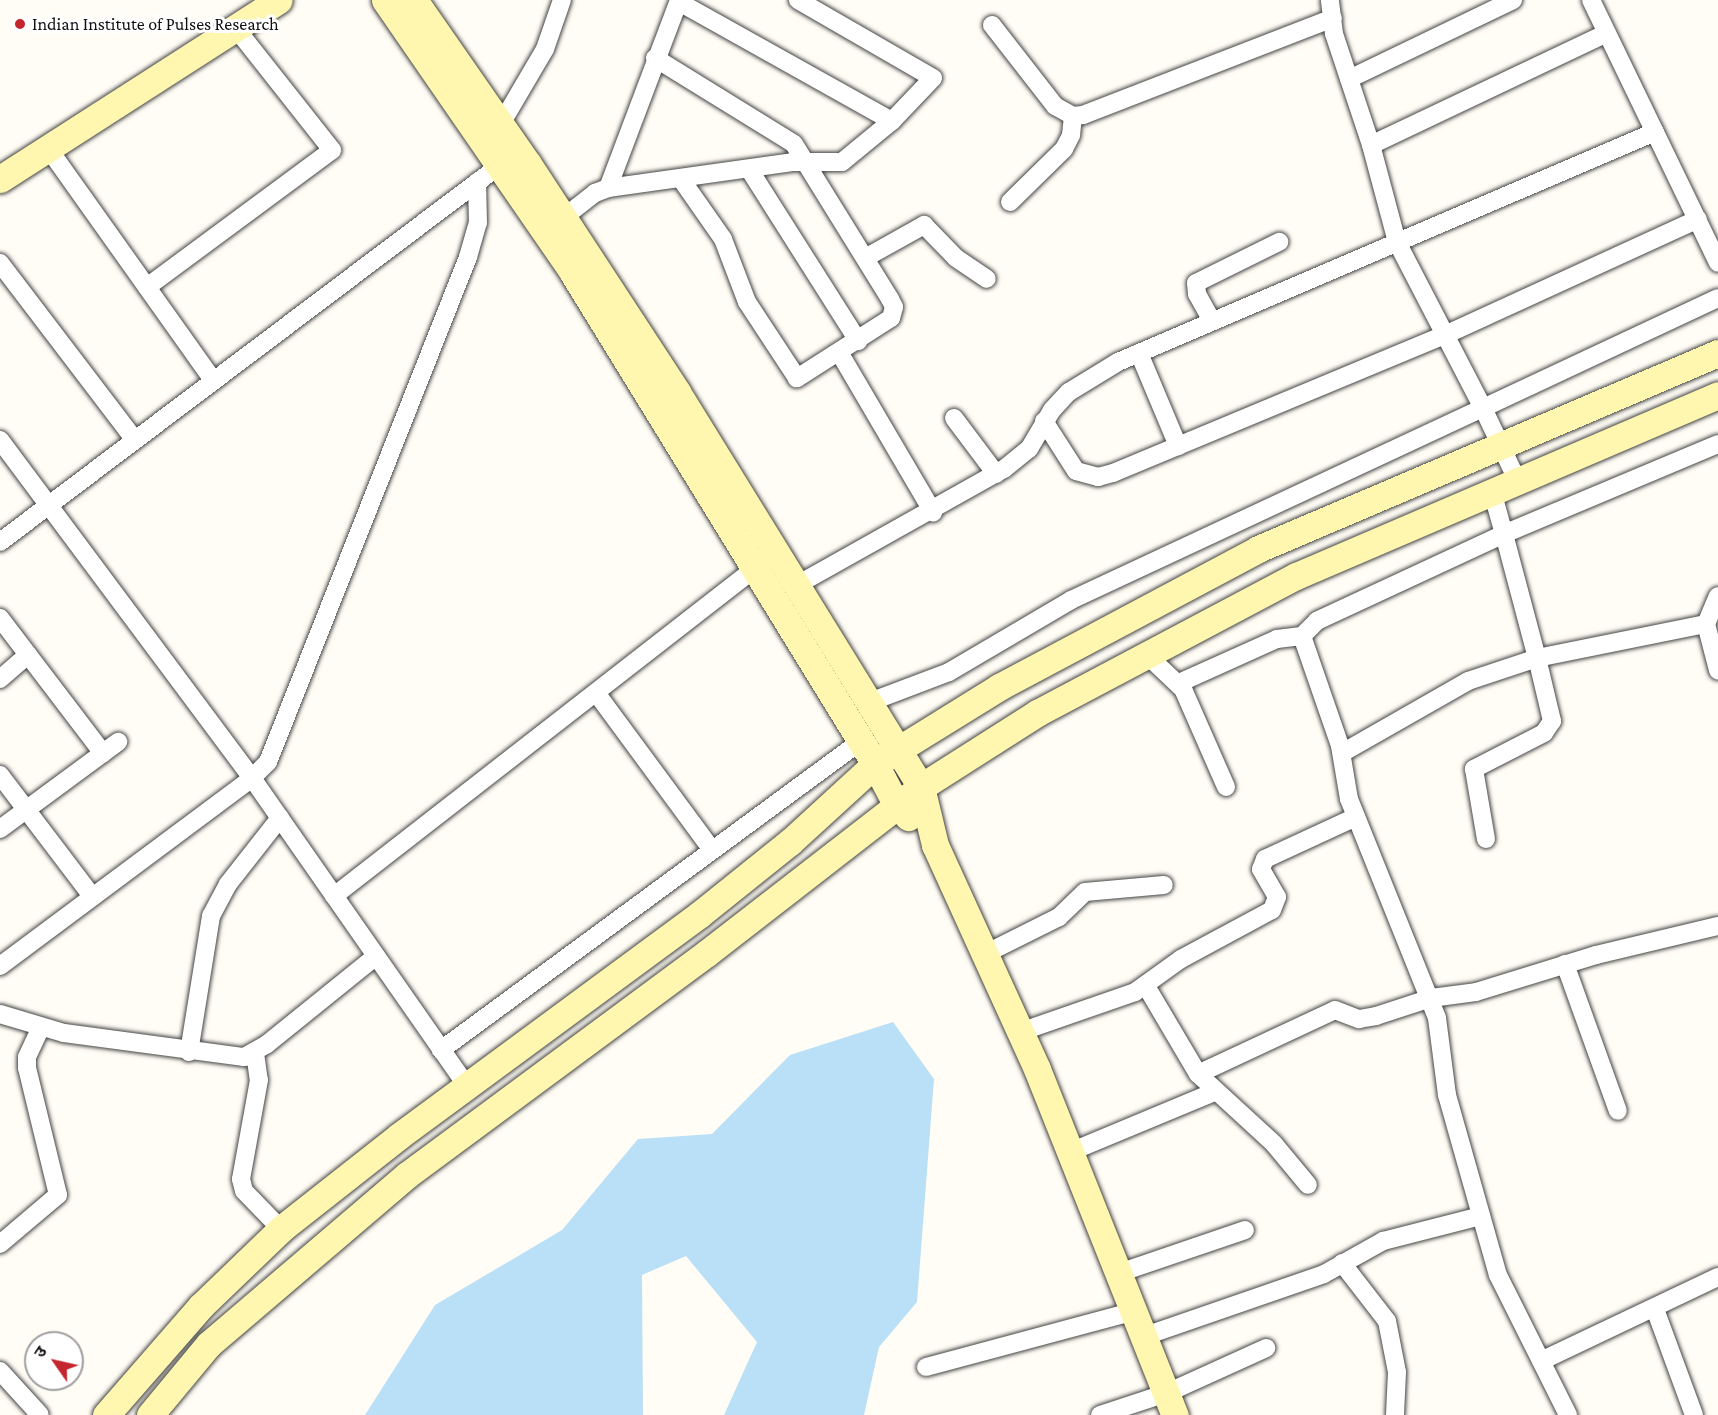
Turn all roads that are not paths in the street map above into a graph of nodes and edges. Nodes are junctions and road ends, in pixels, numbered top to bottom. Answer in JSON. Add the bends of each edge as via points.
{"nodes":[{"id":1,"x":279,"y":0,"type":"edge"},
{"id":2,"x":385,"y":0,"type":"edge"},
{"id":3,"x":414,"y":0,"type":"edge"},
{"id":4,"x":562,"y":0,"type":"edge"},
{"id":5,"x":798,"y":0,"type":"edge"},
{"id":6,"x":1513,"y":0,"type":"edge"},
{"id":7,"x":1591,"y":0,"type":"edge"},
{"id":8,"x":679,"y":1,"type":"edge"},
{"id":9,"x":1331,"y":9,"type":"edge"},
{"id":10,"x":992,"y":25,"type":"dead end"},
{"id":11,"x":235,"y":27,"type":"junction"},
{"id":12,"x":1607,"y":33,"type":"junction"},
{"id":13,"x":655,"y":58,"type":"junction"},
{"id":14,"x":1350,"y":80,"type":"junction"},
{"id":15,"x":1073,"y":116,"type":"junction"},
{"id":16,"x":892,"y":121,"type":"junction"},
{"id":17,"x":501,"y":124,"type":"junction"},
{"id":18,"x":1655,"y":132,"type":"junction"},
{"id":19,"x":1371,"y":145,"type":"junction"},
{"id":20,"x":48,"y":148,"type":"junction"},
{"id":21,"x":509,"y":158,"type":"junction"},
{"id":22,"x":805,"y":162,"type":"junction"},
{"id":23,"x":749,"y":169,"type":"junction"},
{"id":24,"x":0,"y":178,"type":"edge"},
{"id":25,"x":681,"y":179,"type":"junction"},
{"id":26,"x":477,"y":182,"type":"junction"},
{"id":27,"x":608,"y":188,"type":"junction"},
{"id":28,"x":1010,"y":202,"type":"dead end"},
{"id":29,"x":563,"y":218,"type":"junction"},
{"id":30,"x":1698,"y":219,"type":"junction"},
{"id":31,"x":1279,"y":242,"type":"dead end"},
{"id":32,"x":1396,"y":242,"type":"junction"},
{"id":33,"x":865,"y":258,"type":"junction"},
{"id":34,"x":1718,"y":262,"type":"edge"},
{"id":35,"x":0,"y":263,"type":"edge"},
{"id":36,"x":987,"y":279,"type":"dead end"},
{"id":37,"x":147,"y":287,"type":"junction"},
{"id":38,"x":1718,"y":298,"type":"edge"},
{"id":39,"x":1212,"y":321,"type":"junction"},
{"id":40,"x":1445,"y":335,"type":"junction"},
{"id":41,"x":858,"y":341,"type":"junction"},
{"id":42,"x":839,"y":352,"type":"junction"},
{"id":43,"x":1139,"y":353,"type":"junction"},
{"id":44,"x":1718,"y":353,"type":"edge"},
{"id":45,"x":213,"y":380,"type":"junction"},
{"id":46,"x":1718,"y":395,"type":"edge"},
{"id":47,"x":1483,"y":408,"type":"junction"},
{"id":48,"x":954,"y":417,"type":"dead end"},
{"id":49,"x":1044,"y":421,"type":"junction"},
{"id":50,"x":134,"y":439,"type":"junction"},
{"id":51,"x":0,"y":440,"type":"edge"},
{"id":52,"x":1718,"y":444,"type":"edge"},
{"id":53,"x":1502,"y":445,"type":"junction"},
{"id":54,"x":1178,"y":446,"type":"junction"},
{"id":55,"x":996,"y":474,"type":"junction"},
{"id":56,"x":1517,"y":480,"type":"junction"},
{"id":57,"x":1492,"y":491,"type":"junction"},
{"id":58,"x":48,"y":505,"type":"junction"},
{"id":59,"x":933,"y":512,"type":"junction"},
{"id":60,"x":1504,"y":534,"type":"junction"},
{"id":61,"x":0,"y":542,"type":"edge"},
{"id":62,"x":777,"y":553,"type":"junction"},
{"id":63,"x":754,"y":567,"type":"junction"},
{"id":64,"x":797,"y":585,"type":"junction"},
{"id":65,"x":1718,"y":596,"type":"edge"},
{"id":66,"x":0,"y":618,"type":"edge"},
{"id":67,"x":1707,"y":624,"type":"junction"},
{"id":68,"x":1302,"y":636,"type":"junction"},
{"id":69,"x":28,"y":655,"type":"junction"},
{"id":70,"x":1147,"y":655,"type":"junction"},
{"id":71,"x":1537,"y":658,"type":"junction"},
{"id":72,"x":1718,"y":670,"type":"edge"},
{"id":73,"x":0,"y":679,"type":"edge"},
{"id":74,"x":1179,"y":683,"type":"junction"},
{"id":75,"x":597,"y":694,"type":"junction"},
{"id":76,"x":870,"y":702,"type":"junction"},
{"id":77,"x":861,"y":741,"type":"junction"},
{"id":78,"x":118,"y":742,"type":"dead end"},
{"id":79,"x":899,"y":749,"type":"junction"},
{"id":80,"x":103,"y":753,"type":"junction"},
{"id":81,"x":1342,"y":753,"type":"junction"},
{"id":82,"x":875,"y":764,"type":"junction"},
{"id":83,"x":0,"y":775,"type":"edge"},
{"id":84,"x":252,"y":778,"type":"junction"},
{"id":85,"x":921,"y":787,"type":"junction"},
{"id":86,"x":1226,"y":788,"type":"dead end"},
{"id":87,"x":896,"y":804,"type":"junction"},
{"id":88,"x":26,"y":810,"type":"junction"},
{"id":89,"x":280,"y":818,"type":"junction"},
{"id":90,"x":1356,"y":818,"type":"junction"},
{"id":91,"x":0,"y":829,"type":"edge"},
{"id":92,"x":1486,"y":839,"type":"dead end"},
{"id":93,"x":935,"y":844,"type":"junction"},
{"id":94,"x":712,"y":850,"type":"junction"},
{"id":95,"x":1164,"y":885,"type":"dead end"},
{"id":96,"x":91,"y":895,"type":"junction"},
{"id":97,"x":334,"y":896,"type":"junction"},
{"id":98,"x":1718,"y":926,"type":"edge"},
{"id":99,"x":985,"y":954,"type":"junction"},
{"id":100,"x":376,"y":956,"type":"junction"},
{"id":101,"x":1565,"y":964,"type":"junction"},
{"id":102,"x":0,"y":966,"type":"edge"},
{"id":103,"x":1146,"y":986,"type":"junction"},
{"id":104,"x":1431,"y":998,"type":"junction"},
{"id":105,"x":0,"y":1014,"type":"edge"},
{"id":106,"x":41,"y":1027,"type":"junction"},
{"id":107,"x":1020,"y":1032,"type":"junction"},
{"id":108,"x":441,"y":1050,"type":"junction"},
{"id":109,"x":189,"y":1052,"type":"junction"},
{"id":110,"x":255,"y":1053,"type":"junction"},
{"id":111,"x":1198,"y":1074,"type":"junction"},
{"id":112,"x":468,"y":1088,"type":"junction"},
{"id":113,"x":1214,"y":1092,"type":"junction"},
{"id":114,"x":1618,"y":1111,"type":"dead end"},
{"id":115,"x":1070,"y":1152,"type":"junction"},
{"id":116,"x":1308,"y":1185,"type":"dead end"},
{"id":117,"x":1481,"y":1216,"type":"junction"},
{"id":118,"x":281,"y":1229,"type":"junction"},
{"id":119,"x":1245,"y":1230,"type":"dead end"},
{"id":120,"x":0,"y":1244,"type":"edge"},
{"id":121,"x":1342,"y":1263,"type":"junction"},
{"id":122,"x":1119,"y":1273,"type":"junction"},
{"id":123,"x":1718,"y":1277,"type":"edge"},
{"id":124,"x":1655,"y":1310,"type":"junction"},
{"id":125,"x":1134,"y":1311,"type":"junction"},
{"id":126,"x":1145,"y":1336,"type":"junction"},
{"id":127,"x":1266,"y":1348,"type":"dead end"},
{"id":128,"x":1541,"y":1361,"type":"junction"},
{"id":129,"x":926,"y":1367,"type":"dead end"},
{"id":130,"x":0,"y":1371,"type":"edge"},
{"id":131,"x":1171,"y":1404,"type":"edge"},
{"id":132,"x":40,"y":1415,"type":"edge"},
{"id":133,"x":106,"y":1415,"type":"edge"},
{"id":134,"x":150,"y":1415,"type":"edge"},
{"id":135,"x":1100,"y":1415,"type":"edge"},
{"id":136,"x":1395,"y":1415,"type":"edge"},
{"id":137,"x":1568,"y":1415,"type":"edge"},
{"id":138,"x":1694,"y":1415,"type":"edge"}],
"edges":[{"from":1,"to":11,"type":"street"},
{"from":2,"to":21,"type":"street"},
{"from":3,"to":17,"type":"street"},
{"from":4,"to":17,"type":"street","via":[[545,49]]},
{"from":5,"to":16,"type":"street","via":[[933,78]]},
{"from":6,"to":14,"type":"street"},
{"from":7,"to":12,"type":"street"},
{"from":8,"to":13,"type":"street"},
{"from":8,"to":16,"type":"street"},
{"from":9,"to":14,"type":"street"},
{"from":9,"to":15,"type":"street"},
{"from":10,"to":15,"type":"street","via":[[1055,106]]},
{"from":11,"to":20,"type":"street"},
{"from":11,"to":37,"type":"street","via":[[332,150]]},
{"from":12,"to":18,"type":"street"},
{"from":12,"to":19,"type":"street"},
{"from":13,"to":22,"type":"street","via":[[788,138]]},
{"from":13,"to":27,"type":"street"},
{"from":14,"to":19,"type":"street"},
{"from":15,"to":28,"type":"street","via":[[1071,135],[1064,149]]},
{"from":16,"to":22,"type":"street","via":[[842,162]]},
{"from":17,"to":21,"type":"street"},
{"from":18,"to":30,"type":"street"},
{"from":18,"to":32,"type":"street"},
{"from":19,"to":32,"type":"street"},
{"from":20,"to":24,"type":"street"},
{"from":20,"to":37,"type":"street"},
{"from":21,"to":26,"type":"street"},
{"from":21,"to":29,"type":"street"},
{"from":21,"to":63,"type":"street","via":[[573,273]]},
{"from":22,"to":23,"type":"street"},
{"from":22,"to":33,"type":"street"},
{"from":23,"to":25,"type":"street"},
{"from":23,"to":41,"type":"street"},
{"from":25,"to":27,"type":"street"},
{"from":25,"to":42,"type":"street","via":[[723,239],[747,302],[797,378]]},
{"from":26,"to":45,"type":"street"},
{"from":26,"to":84,"type":"street","via":[[478,223],[468,257],[274,751]]},
{"from":27,"to":29,"type":"street","via":[[595,193]]},
{"from":29,"to":62,"type":"street"},
{"from":30,"to":34,"type":"street"},
{"from":30,"to":40,"type":"street"},
{"from":31,"to":39,"type":"street","via":[[1196,283],[1197,294]]},
{"from":32,"to":39,"type":"street"},
{"from":32,"to":40,"type":"street"},
{"from":33,"to":36,"type":"street","via":[[924,225],[956,258]]},
{"from":33,"to":41,"type":"street","via":[[894,307],[886,324]]},
{"from":35,"to":50,"type":"street"},
{"from":37,"to":45,"type":"street"},
{"from":38,"to":47,"type":"street"},
{"from":39,"to":43,"type":"street"},
{"from":40,"to":47,"type":"street"},
{"from":40,"to":54,"type":"street"},
{"from":41,"to":42,"type":"street"},
{"from":42,"to":59,"type":"street"},
{"from":43,"to":49,"type":"street","via":[[1070,392]]},
{"from":43,"to":54,"type":"street"},
{"from":44,"to":53,"type":"street"},
{"from":45,"to":50,"type":"street"},
{"from":46,"to":56,"type":"street"},
{"from":47,"to":53,"type":"street"},
{"from":47,"to":76,"type":"street","via":[[1071,600],[949,672]]},
{"from":48,"to":55,"type":"street"},
{"from":49,"to":54,"type":"street","via":[[1069,463],[1088,476],[1113,473]]},
{"from":49,"to":55,"type":"street","via":[[1029,449]]},
{"from":50,"to":58,"type":"street"},
{"from":51,"to":58,"type":"street"},
{"from":52,"to":60,"type":"street"},
{"from":53,"to":56,"type":"street"},
{"from":53,"to":79,"type":"street","via":[[1258,549],[999,687]]},
{"from":55,"to":59,"type":"street"},
{"from":56,"to":57,"type":"street"},
{"from":57,"to":60,"type":"street"},
{"from":57,"to":70,"type":"street","via":[[1296,576]]},
{"from":58,"to":61,"type":"street"},
{"from":58,"to":84,"type":"street"},
{"from":59,"to":64,"type":"street"},
{"from":60,"to":68,"type":"street","via":[[1317,621]]},
{"from":60,"to":71,"type":"street"},
{"from":62,"to":63,"type":"street"},
{"from":62,"to":64,"type":"street"},
{"from":63,"to":75,"type":"street"},
{"from":63,"to":77,"type":"street"},
{"from":64,"to":76,"type":"street"},
{"from":65,"to":67,"type":"street"},
{"from":66,"to":69,"type":"street"},
{"from":67,"to":71,"type":"street"},
{"from":67,"to":72,"type":"street"},
{"from":68,"to":74,"type":"street","via":[[1277,639]]},
{"from":68,"to":81,"type":"street"},
{"from":69,"to":73,"type":"street"},
{"from":69,"to":80,"type":"street"},
{"from":70,"to":74,"type":"street"},
{"from":70,"to":85,"type":"street","via":[[1037,713]]},
{"from":71,"to":81,"type":"street","via":[[1468,681]]},
{"from":71,"to":92,"type":"street","via":[[1552,721],[1544,733],[1474,769]]},
{"from":74,"to":86,"type":"street"},
{"from":75,"to":94,"type":"street"},
{"from":75,"to":97,"type":"street"},
{"from":76,"to":79,"type":"street"},
{"from":77,"to":82,"type":"street"},
{"from":77,"to":94,"type":"street"},
{"from":78,"to":80,"type":"street"},
{"from":79,"to":82,"type":"street"},
{"from":79,"to":85,"type":"street"},
{"from":80,"to":88,"type":"street"},
{"from":81,"to":90,"type":"street","via":[[1343,785]]},
{"from":82,"to":87,"type":"street"},
{"from":82,"to":112,"type":"street","via":[[790,842],[718,900]]},
{"from":83,"to":88,"type":"street"},
{"from":84,"to":89,"type":"street"},
{"from":84,"to":96,"type":"street"},
{"from":85,"to":87,"type":"street"},
{"from":85,"to":93,"type":"street"},
{"from":87,"to":93,"type":"street"},
{"from":87,"to":134,"type":"street","via":[[707,953],[407,1175],[209,1344]]},
{"from":88,"to":91,"type":"street"},
{"from":88,"to":96,"type":"street"},
{"from":89,"to":97,"type":"street"},
{"from":89,"to":109,"type":"street","via":[[228,884],[211,916]]},
{"from":90,"to":103,"type":"street","via":[[1269,856],[1262,869],[1277,897],[1272,910],[1181,959]]},
{"from":90,"to":104,"type":"street"},
{"from":93,"to":99,"type":"street"},
{"from":94,"to":108,"type":"street"},
{"from":95,"to":99,"type":"street","via":[[1085,892],[1059,917]]},
{"from":96,"to":102,"type":"street"},
{"from":97,"to":100,"type":"street"},
{"from":98,"to":101,"type":"street"},
{"from":99,"to":107,"type":"street"},
{"from":100,"to":108,"type":"street"},
{"from":100,"to":110,"type":"street"},
{"from":101,"to":104,"type":"street","via":[[1476,992]]},
{"from":101,"to":114,"type":"street"},
{"from":103,"to":107,"type":"street"},
{"from":103,"to":111,"type":"street"},
{"from":104,"to":111,"type":"street","via":[[1367,1018],[1335,1010]]},
{"from":104,"to":117,"type":"street","via":[[1447,1095]]},
{"from":105,"to":106,"type":"street"},
{"from":106,"to":109,"type":"street"},
{"from":106,"to":120,"type":"street","via":[[27,1057],[27,1068],[58,1195]]},
{"from":107,"to":115,"type":"street"},
{"from":108,"to":112,"type":"street"},
{"from":109,"to":110,"type":"street","via":[[235,1058]]},
{"from":110,"to":118,"type":"street","via":[[258,1080],[241,1179],[244,1191]]},
{"from":111,"to":113,"type":"street"},
{"from":112,"to":118,"type":"street"},
{"from":113,"to":115,"type":"street"},
{"from":113,"to":116,"type":"street","via":[[1274,1144]]},
{"from":115,"to":122,"type":"street"},
{"from":117,"to":121,"type":"street","via":[[1383,1241]]},
{"from":117,"to":128,"type":"street","via":[[1498,1275]]},
{"from":118,"to":133,"type":"street","via":[[201,1306]]},
{"from":119,"to":122,"type":"street"},
{"from":121,"to":126,"type":"street","via":[[1308,1281]]},
{"from":121,"to":136,"type":"street","via":[[1387,1321],[1396,1372]]},
{"from":122,"to":125,"type":"street"},
{"from":123,"to":124,"type":"street"},
{"from":124,"to":128,"type":"street"},
{"from":124,"to":138,"type":"street"},
{"from":125,"to":126,"type":"street"},
{"from":125,"to":129,"type":"street"},
{"from":126,"to":131,"type":"street"},
{"from":127,"to":131,"type":"street"},
{"from":128,"to":137,"type":"street"},
{"from":130,"to":132,"type":"street"},
{"from":131,"to":135,"type":"street"}]}
